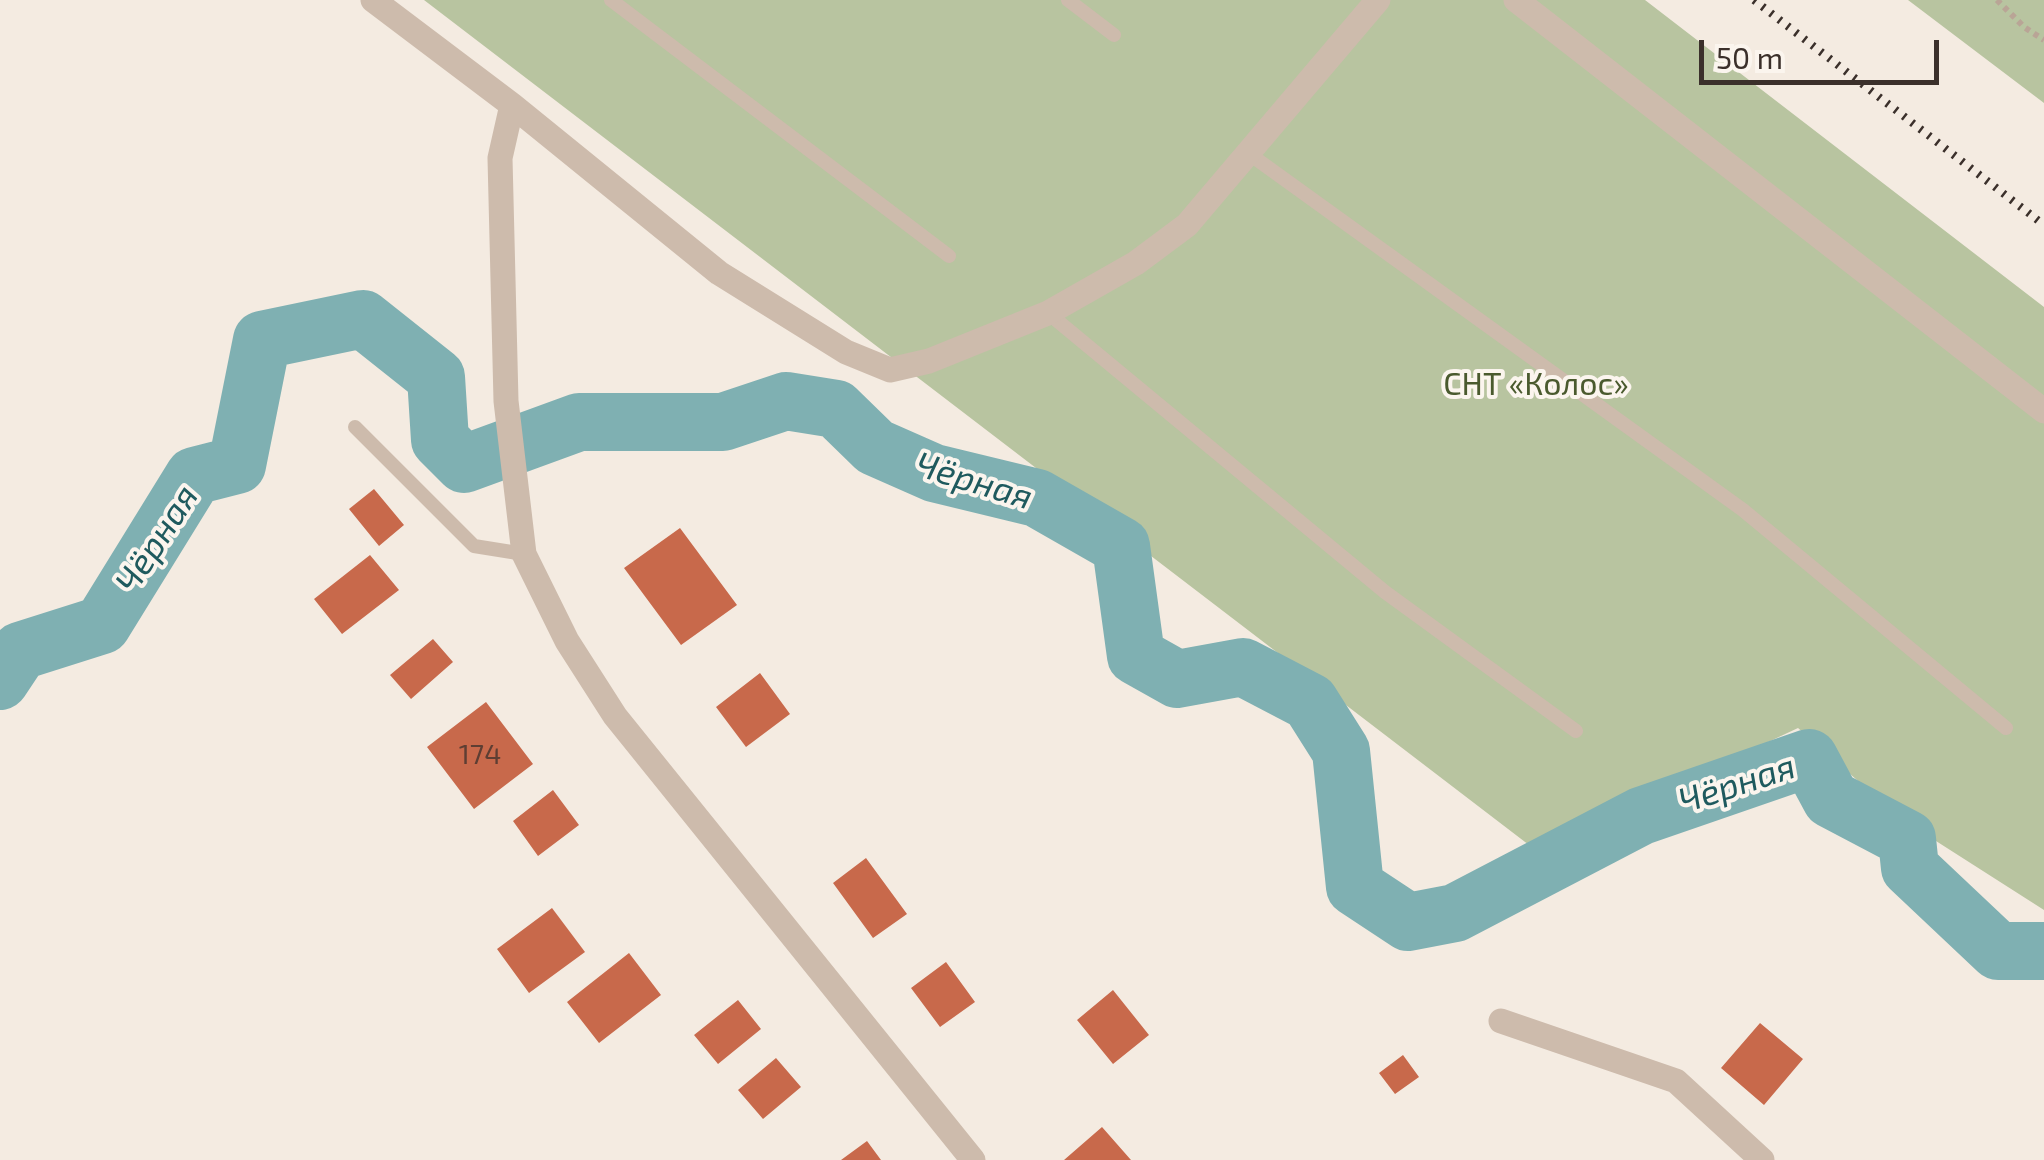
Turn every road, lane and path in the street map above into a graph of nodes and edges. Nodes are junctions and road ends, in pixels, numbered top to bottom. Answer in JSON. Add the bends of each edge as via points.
{"nodes":[{"id":1,"x":374,"y":0,"type":"edge"},
{"id":2,"x":610,"y":0,"type":"edge"},
{"id":3,"x":1068,"y":0,"type":"edge"},
{"id":4,"x":1378,"y":0,"type":"edge"},
{"id":5,"x":1516,"y":0,"type":"edge"},
{"id":6,"x":1997,"y":0,"type":"edge"},
{"id":7,"x":1114,"y":35,"type":"dead end"},
{"id":8,"x":2044,"y":40,"type":"edge"},
{"id":9,"x":512,"y":106,"type":"junction"},
{"id":10,"x":1248,"y":153,"type":"junction"},
{"id":11,"x":949,"y":256,"type":"dead end"},
{"id":12,"x":1048,"y":313,"type":"junction"},
{"id":13,"x":2044,"y":411,"type":"edge"},
{"id":14,"x":354,"y":427,"type":"dead end"},
{"id":15,"x":524,"y":554,"type":"junction"},
{"id":16,"x":2006,"y":728,"type":"dead end"},
{"id":17,"x":1576,"y":731,"type":"dead end"},
{"id":18,"x":1501,"y":1021,"type":"dead end"},
{"id":19,"x":973,"y":1160,"type":"edge"},
{"id":20,"x":1762,"y":1160,"type":"edge"}],
"edges":[{"from":1,"to":9,"type":"street"},
{"from":2,"to":11,"type":"lane"},
{"from":3,"to":7,"type":"lane"},
{"from":4,"to":10,"type":"street"},
{"from":5,"to":13,"type":"street"},
{"from":6,"to":8,"type":"path"},
{"from":9,"to":12,"type":"street","via":[[719,272],[846,352],[890,370]]},
{"from":9,"to":15,"type":"street","via":[[500,158],[506,401]]},
{"from":10,"to":12,"type":"street","via":[[1186,225],[1136,263]]},
{"from":10,"to":16,"type":"lane","via":[[1743,510]]},
{"from":12,"to":17,"type":"lane","via":[[1385,592]]},
{"from":14,"to":15,"type":"lane","via":[[474,546]]},
{"from":15,"to":19,"type":"street","via":[[615,716]]},
{"from":18,"to":20,"type":"street","via":[[1676,1081]]}]}
